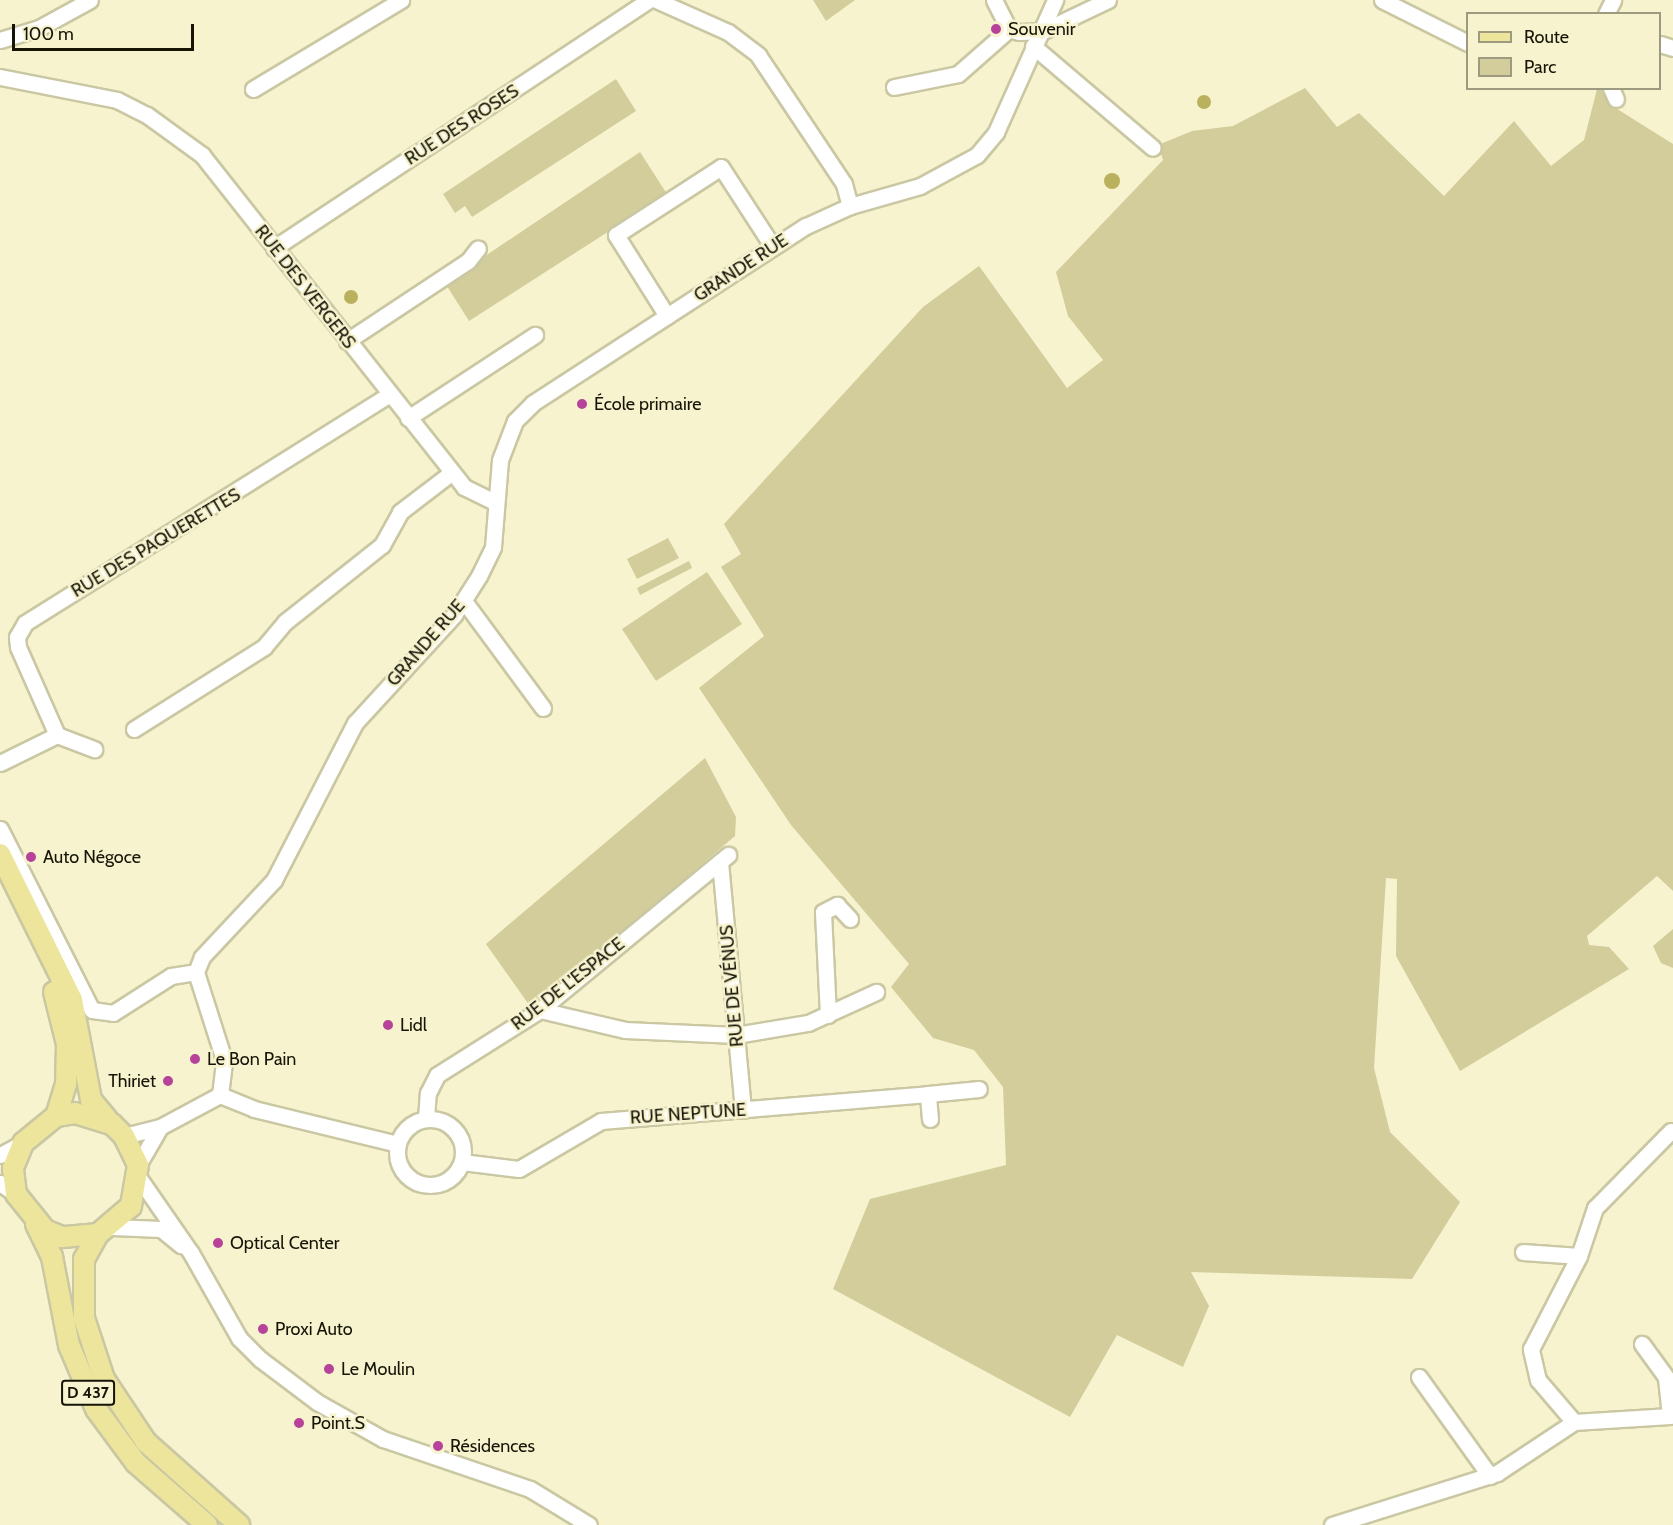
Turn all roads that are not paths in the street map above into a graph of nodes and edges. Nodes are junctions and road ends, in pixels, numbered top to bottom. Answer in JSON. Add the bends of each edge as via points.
{"nodes":[{"id":1,"x":90,"y":0,"type":"edge"},
{"id":2,"x":401,"y":0,"type":"edge"},
{"id":3,"x":648,"y":0,"type":"edge"},
{"id":4,"x":656,"y":0,"type":"edge"},
{"id":5,"x":994,"y":0,"type":"edge"},
{"id":6,"x":1055,"y":0,"type":"edge"},
{"id":7,"x":1108,"y":0,"type":"edge"},
{"id":8,"x":1382,"y":0,"type":"edge"},
{"id":9,"x":1009,"y":29,"type":"junction"},
{"id":10,"x":1043,"y":31,"type":"junction"},
{"id":11,"x":0,"y":40,"type":"edge"},
{"id":12,"x":1466,"y":42,"type":"edge"},
{"id":13,"x":1033,"y":46,"type":"junction"},
{"id":14,"x":0,"y":69,"type":"edge"},
{"id":15,"x":5,"y":79,"type":"edge"},
{"id":16,"x":894,"y":87,"type":"dead end"},
{"id":17,"x":254,"y":89,"type":"dead end"},
{"id":18,"x":1153,"y":148,"type":"dead end"},
{"id":19,"x":850,"y":206,"type":"junction"},
{"id":20,"x":773,"y":247,"type":"junction"},
{"id":21,"x":274,"y":248,"type":"junction"},
{"id":22,"x":478,"y":248,"type":"dead end"},
{"id":23,"x":667,"y":316,"type":"junction"},
{"id":24,"x":535,"y":335,"type":"dead end"},
{"id":25,"x":347,"y":341,"type":"junction"},
{"id":26,"x":389,"y":395,"type":"junction"},
{"id":27,"x":408,"y":418,"type":"junction"},
{"id":28,"x":451,"y":473,"type":"junction"},
{"id":29,"x":495,"y":502,"type":"junction"},
{"id":30,"x":464,"y":601,"type":"junction"},
{"id":31,"x":543,"y":708,"type":"dead end"},
{"id":32,"x":134,"y":729,"type":"dead end"},
{"id":33,"x":57,"y":735,"type":"junction"},
{"id":34,"x":94,"y":749,"type":"dead end"},
{"id":35,"x":0,"y":763,"type":"edge"},
{"id":36,"x":0,"y":829,"type":"edge"},
{"id":37,"x":0,"y":854,"type":"edge"},
{"id":38,"x":724,"y":858,"type":"joint"},
{"id":39,"x":0,"y":882,"type":"edge"},
{"id":40,"x":850,"y":919,"type":"dead end"},
{"id":41,"x":196,"y":972,"type":"junction"},
{"id":42,"x":876,"y":992,"type":"dead end"},
{"id":43,"x":540,"y":1010,"type":"junction"},
{"id":44,"x":828,"y":1015,"type":"junction"},
{"id":45,"x":736,"y":1035,"type":"junction"},
{"id":46,"x":979,"y":1089,"type":"dead end"},
{"id":47,"x":928,"y":1094,"type":"junction"},
{"id":48,"x":220,"y":1095,"type":"junction"},
{"id":49,"x":743,"y":1110,"type":"junction"},
{"id":50,"x":56,"y":1116,"type":"junction"},
{"id":51,"x":426,"y":1119,"type":"junction"},
{"id":52,"x":930,"y":1119,"type":"dead end"},
{"id":53,"x":160,"y":1127,"type":"junction"},
{"id":54,"x":118,"y":1130,"type":"junction"},
{"id":55,"x":1671,"y":1131,"type":"dead end"},
{"id":56,"x":22,"y":1143,"type":"junction"},
{"id":57,"x":398,"y":1144,"type":"junction"},
{"id":58,"x":0,"y":1155,"type":"edge"},
{"id":59,"x":462,"y":1162,"type":"junction"},
{"id":60,"x":138,"y":1172,"type":"junction"},
{"id":61,"x":8,"y":1188,"type":"edge"},
{"id":62,"x":36,"y":1224,"type":"junction"},
{"id":63,"x":105,"y":1231,"type":"junction"},
{"id":64,"x":1523,"y":1252,"type":"dead end"},
{"id":65,"x":191,"y":1253,"type":"junction"},
{"id":66,"x":1579,"y":1256,"type":"junction"},
{"id":67,"x":1642,"y":1344,"type":"dead end"},
{"id":68,"x":1419,"y":1377,"type":"dead end"},
{"id":69,"x":1672,"y":1415,"type":"edge"},
{"id":70,"x":1574,"y":1422,"type":"junction"},
{"id":71,"x":1490,"y":1476,"type":"junction"},
{"id":72,"x":207,"y":1525,"type":"edge"},
{"id":73,"x":239,"y":1525,"type":"edge"},
{"id":74,"x":588,"y":1525,"type":"edge"},
{"id":75,"x":1332,"y":1525,"type":"edge"}],
"edges":[{"from":1,"to":11,"type":"street","via":[[39,28]]},
{"from":2,"to":17,"type":"street"},
{"from":3,"to":21,"type":"street","name":"RUE DES ROSES"},
{"from":4,"to":19,"type":"street","via":[[728,32],[758,55],[844,184]]},
{"from":5,"to":9,"type":"street"},
{"from":6,"to":10,"type":"street","name":"GRANDE RUE"},
{"from":7,"to":10,"type":"street"},
{"from":8,"to":12,"type":"street"},
{"from":9,"to":10,"type":"street"},
{"from":9,"to":16,"type":"street","via":[[958,74]]},
{"from":10,"to":13,"type":"street","name":"GRANDE RUE"},
{"from":13,"to":18,"type":"street"},
{"from":13,"to":19,"type":"street","name":"GRANDE RUE","via":[[996,132],[977,155],[898,195]]},
{"from":14,"to":15,"type":"street"},
{"from":15,"to":21,"type":"street","name":"RUE DES VERGERS","via":[[117,100],[147,115],[202,155]]},
{"from":19,"to":20,"type":"street","name":"GRANDE RUE"},
{"from":20,"to":23,"type":"street","name":"GRANDE RUE"},
{"from":20,"to":23,"type":"street","via":[[721,167],[625,229],[616,235]]},
{"from":21,"to":25,"type":"street","name":"RUE DES VERGERS"},
{"from":22,"to":25,"type":"street","via":[[468,261]]},
{"from":23,"to":29,"type":"street","name":"GRANDE RUE","via":[[533,403],[515,422],[500,460]]},
{"from":24,"to":27,"type":"street"},
{"from":25,"to":26,"type":"street","name":"RUE DES VERGERS"},
{"from":26,"to":27,"type":"street","name":"RUE DES VERGERS"},
{"from":26,"to":33,"type":"street","name":"RUE DES PAQUERETTES","via":[[25,623],[17,637],[18,647]]},
{"from":27,"to":28,"type":"street","name":"RUE DES VERGERS"},
{"from":28,"to":29,"type":"street","name":"RUE DES VERGERS","via":[[475,496]]},
{"from":28,"to":32,"type":"street","via":[[400,512],[382,545],[285,622],[264,647]]},
{"from":29,"to":30,"type":"street","name":"GRANDE RUE","via":[[494,547]]},
{"from":30,"to":31,"type":"street"},
{"from":30,"to":41,"type":"street","name":"GRANDE RUE","via":[[355,723],[289,858],[251,908],[218,937]]},
{"from":33,"to":34,"type":"street"},
{"from":33,"to":35,"type":"street"},
{"from":36,"to":41,"type":"street","via":[[92,1010],[113,1013],[171,976]]},
{"from":37,"to":54,"type":"main road","via":[[72,1000],[91,1100]]},
{"from":38,"to":43,"type":"street","name":"RUE DE L'ESPACE"},
{"from":38,"to":45,"type":"street","name":"RUE DE VÉNUS"},
{"from":39,"to":50,"type":"main road","via":[[60,1005],[66,1084]]},
{"from":40,"to":44,"type":"street","via":[[837,904],[823,912]]},
{"from":41,"to":48,"type":"street","via":[[224,1060]]},
{"from":42,"to":44,"type":"street"},
{"from":43,"to":45,"type":"street","via":[[625,1030]]},
{"from":43,"to":51,"type":"street","name":"RUE DE L'ESPACE","via":[[437,1075],[428,1093]]},
{"from":44,"to":45,"type":"street"},
{"from":45,"to":49,"type":"street","name":"RUE DE VÉNUS"},
{"from":46,"to":47,"type":"street","name":"RUE NEPTUNE"},
{"from":47,"to":49,"type":"street","name":"RUE NEPTUNE"},
{"from":47,"to":52,"type":"street"},
{"from":48,"to":53,"type":"street"},
{"from":48,"to":57,"type":"street","via":[[254,1109]]},
{"from":49,"to":59,"type":"street","name":"RUE NEPTUNE","via":[[601,1121],[519,1169]]},
{"from":50,"to":54,"type":"main road","via":[[95,1116]]},
{"from":50,"to":56,"type":"main road"},
{"from":51,"to":57,"type":"street","via":[[406,1129]]},
{"from":51,"to":59,"type":"street","via":[[452,1127],[462,1143]]},
{"from":53,"to":54,"type":"street"},
{"from":53,"to":60,"type":"street"},
{"from":54,"to":60,"type":"main road"},
{"from":55,"to":66,"type":"street","via":[[1595,1208]]},
{"from":56,"to":58,"type":"street"},
{"from":56,"to":61,"type":"main road"},
{"from":57,"to":59,"type":"street","via":[[400,1166],[416,1182],[438,1184]]},
{"from":60,"to":63,"type":"main road","via":[[131,1206]]},
{"from":60,"to":65,"type":"street"},
{"from":61,"to":62,"type":"main road"},
{"from":62,"to":63,"type":"main road","via":[[62,1237]]},
{"from":62,"to":72,"type":"main road","number":"D 437","via":[[52,1257],[69,1345],[96,1409],[136,1463]]},
{"from":63,"to":65,"type":"street","via":[[161,1229]]},
{"from":63,"to":73,"type":"main road","number":"D 437","via":[[84,1259],[82,1286],[91,1348],[104,1379],[146,1442]]},
{"from":64,"to":66,"type":"street"},
{"from":65,"to":74,"type":"street","via":[[239,1338],[317,1402],[383,1439],[530,1489]]},
{"from":66,"to":70,"type":"street","via":[[1531,1349],[1538,1380]]},
{"from":67,"to":69,"type":"street","via":[[1666,1377]]},
{"from":68,"to":71,"type":"street"},
{"from":69,"to":70,"type":"street"},
{"from":70,"to":71,"type":"street"},
{"from":71,"to":75,"type":"street"}]}
